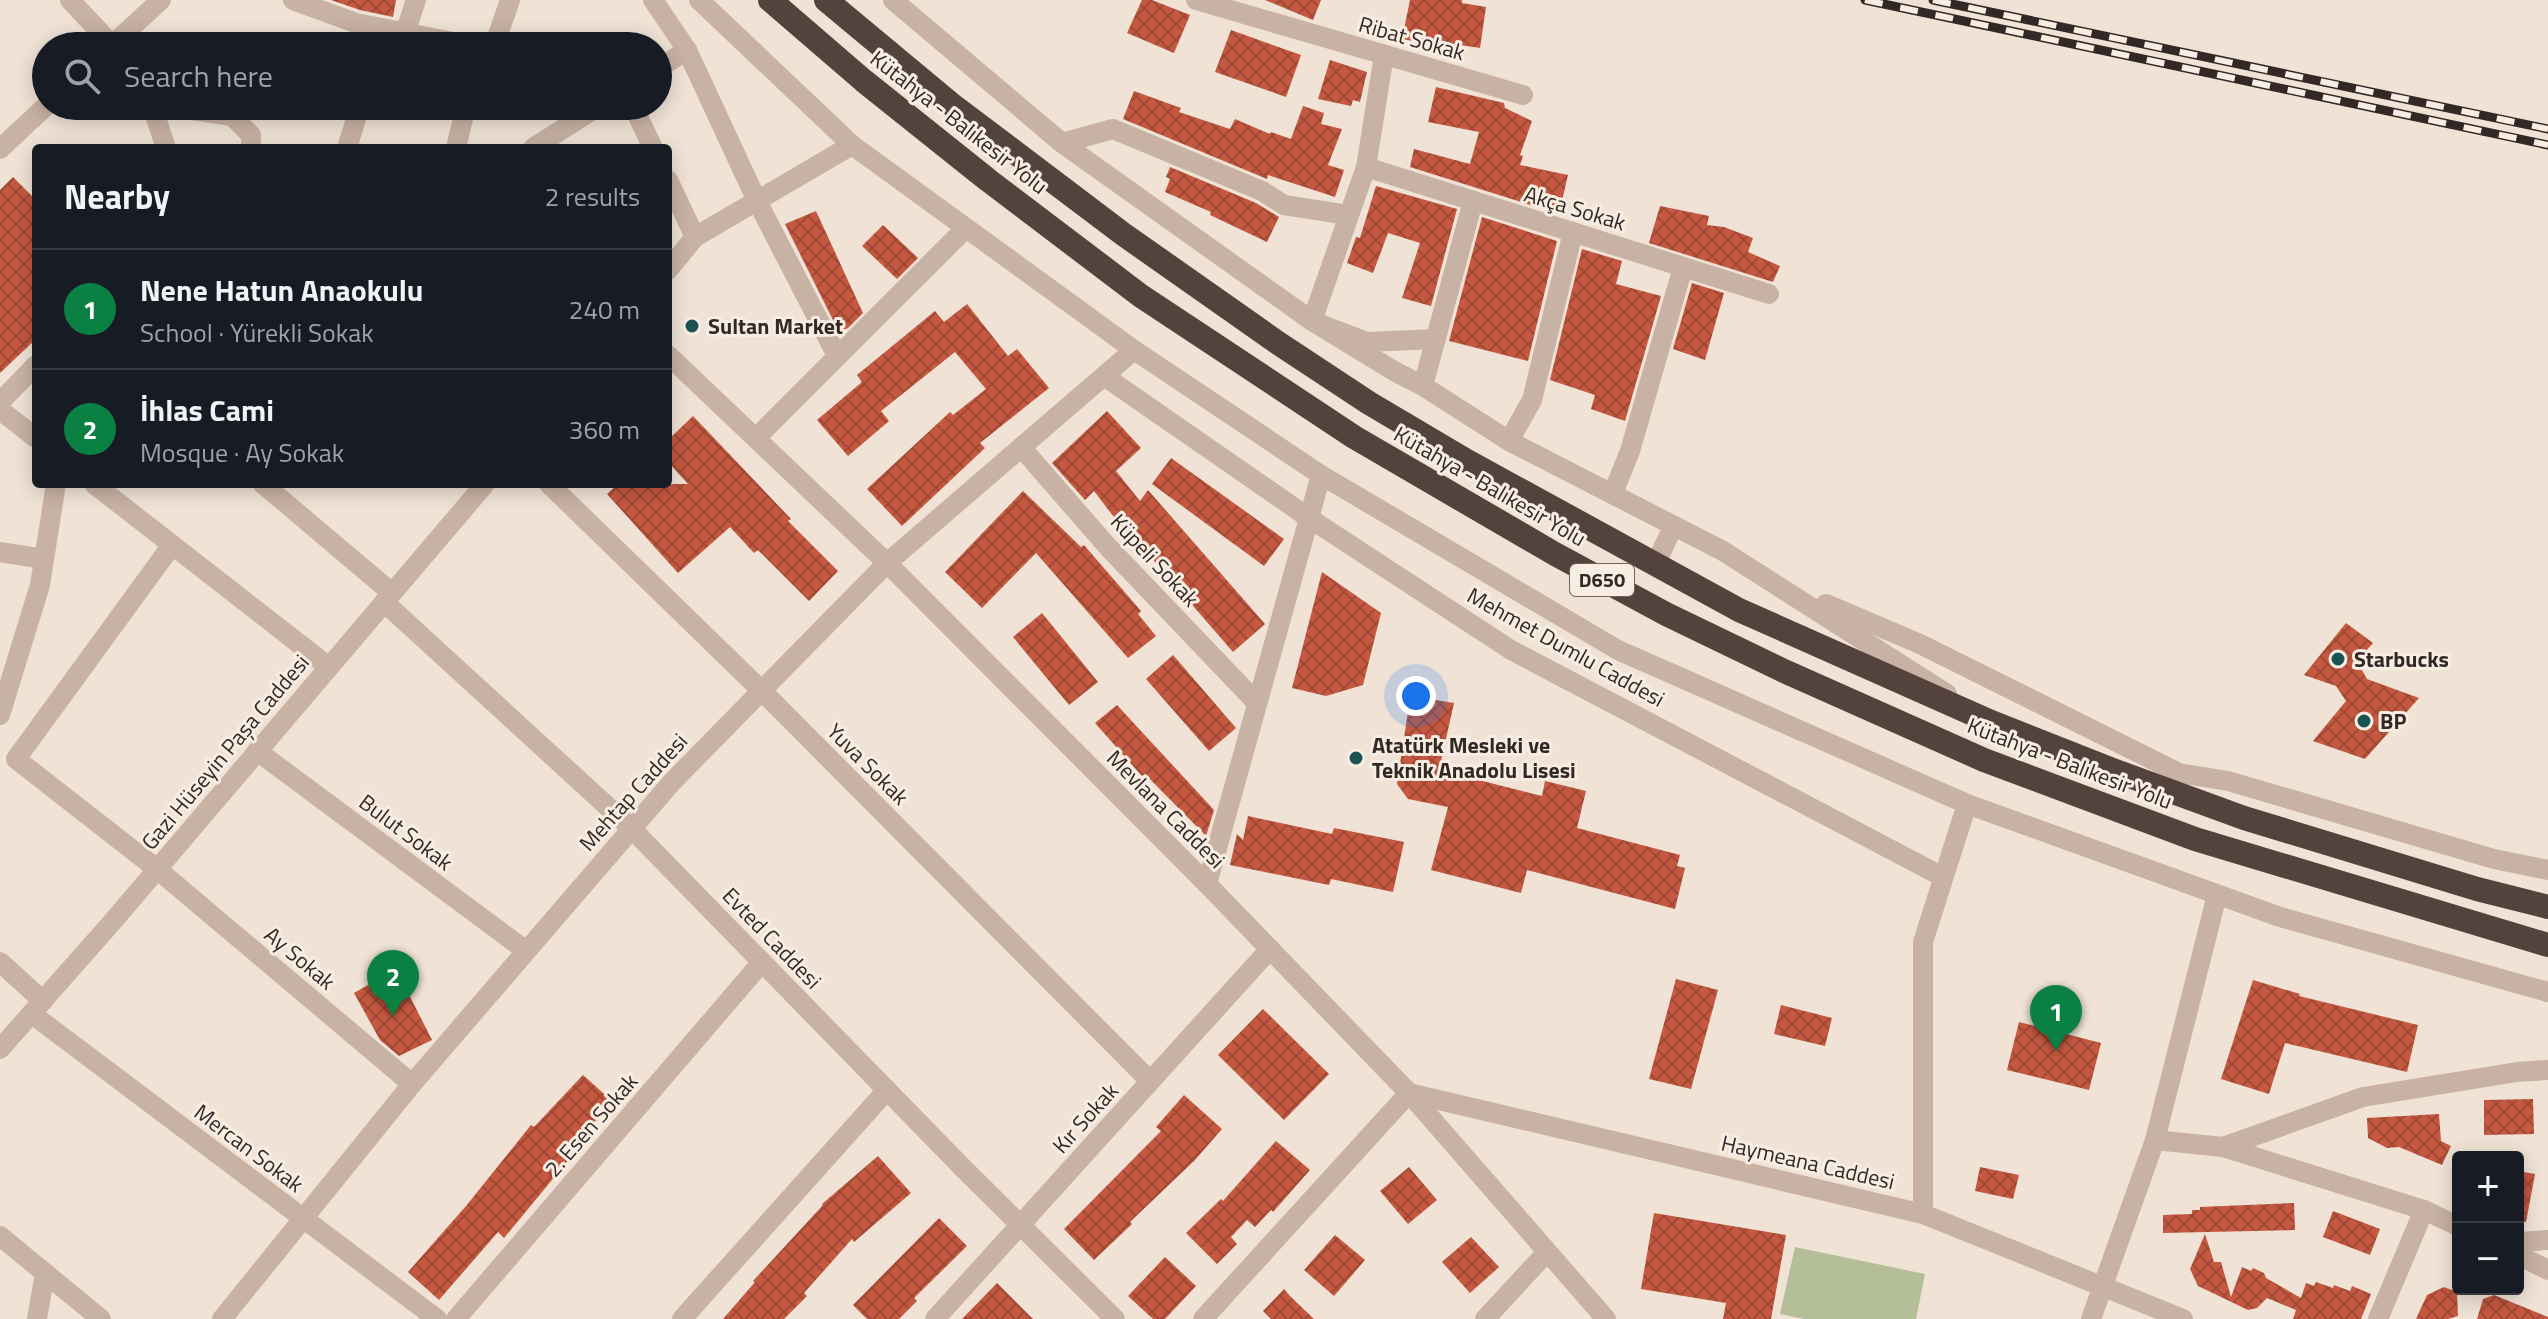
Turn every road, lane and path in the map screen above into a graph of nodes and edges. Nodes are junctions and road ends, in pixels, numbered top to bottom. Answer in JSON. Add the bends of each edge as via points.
{"nodes":[{"id":1,"x":70,"y":0,"type":"edge"},
{"id":2,"x":161,"y":0,"type":"edge"},
{"id":3,"x":293,"y":0,"type":"edge"},
{"id":4,"x":416,"y":0,"type":"edge"},
{"id":5,"x":510,"y":0,"type":"edge"},
{"id":6,"x":653,"y":0,"type":"edge"},
{"id":7,"x":699,"y":0,"type":"edge"},
{"id":8,"x":770,"y":0,"type":"edge"},
{"id":9,"x":826,"y":0,"type":"edge"},
{"id":10,"x":893,"y":0,"type":"edge"},
{"id":11,"x":1196,"y":0,"type":"edge"},
{"id":12,"x":99,"y":32,"type":"edge"},
{"id":13,"x":126,"y":32,"type":"edge"},
{"id":14,"x":371,"y":32,"type":"edge"},
{"id":15,"x":405,"y":32,"type":"edge"},
{"id":16,"x":499,"y":32,"type":"edge"},
{"id":17,"x":687,"y":50,"type":"junction"},
{"id":18,"x":1384,"y":55,"type":"junction"},
{"id":19,"x":672,"y":60,"type":"edge"},
{"id":20,"x":1523,"y":95,"type":"dead end"},
{"id":21,"x":32,"y":119,"type":"edge"},
{"id":22,"x":157,"y":120,"type":"edge"},
{"id":23,"x":236,"y":120,"type":"edge"},
{"id":24,"x":356,"y":120,"type":"edge"},
{"id":25,"x":463,"y":120,"type":"edge"},
{"id":26,"x":577,"y":120,"type":"edge"},
{"id":27,"x":640,"y":120,"type":"edge"},
{"id":28,"x":1062,"y":143,"type":"junction"},
{"id":29,"x":165,"y":144,"type":"edge"},
{"id":30,"x":251,"y":144,"type":"edge"},
{"id":31,"x":348,"y":144,"type":"edge"},
{"id":32,"x":457,"y":144,"type":"edge"},
{"id":33,"x":539,"y":144,"type":"edge"},
{"id":34,"x":651,"y":144,"type":"edge"},
{"id":35,"x":852,"y":145,"type":"junction"},
{"id":36,"x":0,"y":149,"type":"edge"},
{"id":37,"x":1366,"y":167,"type":"junction"},
{"id":38,"x":672,"y":188,"type":"edge"},
{"id":39,"x":757,"y":201,"type":"junction"},
{"id":40,"x":1473,"y":201,"type":"junction"},
{"id":41,"x":1348,"y":215,"type":"junction"},
{"id":42,"x":966,"y":228,"type":"junction"},
{"id":43,"x":1573,"y":232,"type":"junction"},
{"id":44,"x":695,"y":237,"type":"junction"},
{"id":45,"x":672,"y":265,"type":"edge"},
{"id":46,"x":1683,"y":267,"type":"junction"},
{"id":47,"x":1769,"y":294,"type":"dead end"},
{"id":48,"x":1312,"y":321,"type":"junction"},
{"id":49,"x":1436,"y":339,"type":"junction"},
{"id":50,"x":1134,"y":350,"type":"junction"},
{"id":51,"x":837,"y":356,"type":"junction"},
{"id":52,"x":672,"y":359,"type":"edge"},
{"id":53,"x":32,"y":369,"type":"edge"},
{"id":54,"x":1104,"y":376,"type":"junction"},
{"id":55,"x":1423,"y":386,"type":"junction"},
{"id":56,"x":0,"y":402,"type":"edge"},
{"id":57,"x":0,"y":410,"type":"edge"},
{"id":58,"x":32,"y":435,"type":"edge"},
{"id":59,"x":757,"y":437,"type":"junction"},
{"id":60,"x":1509,"y":441,"type":"junction"},
{"id":61,"x":1021,"y":447,"type":"junction"},
{"id":62,"x":1321,"y":475,"type":"junction"},
{"id":63,"x":55,"y":488,"type":"edge"},
{"id":64,"x":99,"y":488,"type":"edge"},
{"id":65,"x":267,"y":488,"type":"edge"},
{"id":66,"x":482,"y":488,"type":"edge"},
{"id":67,"x":553,"y":488,"type":"edge"},
{"id":68,"x":1613,"y":493,"type":"junction"},
{"id":69,"x":1309,"y":518,"type":"junction"},
{"id":70,"x":1673,"y":527,"type":"junction"},
{"id":71,"x":172,"y":545,"type":"junction"},
{"id":72,"x":0,"y":552,"type":"edge"},
{"id":73,"x":44,"y":559,"type":"junction"},
{"id":74,"x":887,"y":563,"type":"junction"},
{"id":75,"x":1655,"y":565,"type":"junction"},
{"id":76,"x":1771,"y":580,"type":"junction"},
{"id":77,"x":388,"y":598,"type":"junction"},
{"id":78,"x":329,"y":667,"type":"junction"},
{"id":79,"x":762,"y":691,"type":"junction"},
{"id":80,"x":1257,"y":703,"type":"junction"},
{"id":81,"x":0,"y":715,"type":"edge"},
{"id":82,"x":1991,"y":722,"type":"junction"},
{"id":83,"x":257,"y":751,"type":"junction"},
{"id":84,"x":8,"y":755,"type":"edge"},
{"id":85,"x":1967,"y":804,"type":"junction"},
{"id":86,"x":631,"y":828,"type":"junction"},
{"id":87,"x":157,"y":869,"type":"junction"},
{"id":88,"x":2548,"y":870,"type":"edge"},
{"id":89,"x":1943,"y":877,"type":"junction"},
{"id":90,"x":1207,"y":884,"type":"junction"},
{"id":91,"x":2217,"y":895,"type":"junction"},
{"id":92,"x":2548,"y":907,"type":"edge"},
{"id":93,"x":2548,"y":945,"type":"edge"},
{"id":94,"x":1270,"y":949,"type":"junction"},
{"id":95,"x":525,"y":950,"type":"junction"},
{"id":96,"x":0,"y":962,"type":"edge"},
{"id":97,"x":762,"y":962,"type":"junction"},
{"id":98,"x":2548,"y":992,"type":"edge"},
{"id":99,"x":37,"y":1008,"type":"junction"},
{"id":100,"x":0,"y":1049,"type":"edge"},
{"id":101,"x":2548,"y":1070,"type":"edge"},
{"id":102,"x":1150,"y":1081,"type":"junction"},
{"id":103,"x":412,"y":1084,"type":"junction"},
{"id":104,"x":887,"y":1090,"type":"junction"},
{"id":105,"x":1409,"y":1093,"type":"junction"},
{"id":106,"x":2155,"y":1140,"type":"junction"},
{"id":107,"x":2223,"y":1147,"type":"junction"},
{"id":108,"x":2424,"y":1210,"type":"junction"},
{"id":109,"x":1923,"y":1214,"type":"junction"},
{"id":110,"x":303,"y":1218,"type":"junction"},
{"id":111,"x":2452,"y":1223,"type":"edge"},
{"id":112,"x":1020,"y":1225,"type":"junction"},
{"id":113,"x":0,"y":1236,"type":"edge"},
{"id":114,"x":2548,"y":1240,"type":"edge"},
{"id":115,"x":2524,"y":1242,"type":"edge"},
{"id":116,"x":1547,"y":1252,"type":"junction"},
{"id":117,"x":2524,"y":1258,"type":"edge"},
{"id":118,"x":2548,"y":1270,"type":"edge"},
{"id":119,"x":45,"y":1273,"type":"junction"},
{"id":120,"x":2102,"y":1288,"type":"junction"},
{"id":121,"x":37,"y":1319,"type":"edge"},
{"id":122,"x":101,"y":1319,"type":"edge"},
{"id":123,"x":222,"y":1319,"type":"edge"},
{"id":124,"x":437,"y":1319,"type":"edge"},
{"id":125,"x":456,"y":1319,"type":"edge"},
{"id":126,"x":682,"y":1319,"type":"edge"},
{"id":127,"x":935,"y":1319,"type":"edge"},
{"id":128,"x":1115,"y":1319,"type":"edge"},
{"id":129,"x":1203,"y":1319,"type":"edge"},
{"id":130,"x":1485,"y":1319,"type":"edge"},
{"id":131,"x":1606,"y":1319,"type":"edge"},
{"id":132,"x":2091,"y":1319,"type":"edge"},
{"id":133,"x":2183,"y":1319,"type":"edge"},
{"id":134,"x":2378,"y":1319,"type":"edge"}],
"edges":[{"from":1,"to":12,"type":"street"},
{"from":2,"to":13,"type":"street"},
{"from":3,"to":14,"type":"street"},
{"from":4,"to":15,"type":"street"},
{"from":5,"to":16,"type":"street"},
{"from":6,"to":17,"type":"street"},
{"from":7,"to":35,"type":"street"},
{"from":8,"to":93,"type":"highway","name":"Kütahya - Balıkesir Yolu","number":"D650","via":[[988,180],[1141,296],[1354,437],[1666,614],[1998,765],[2195,839]]},
{"from":9,"to":75,"type":"highway","name":"Kütahya - Balıkesir Yolu","number":"D650","via":[[963,114],[1278,343],[1381,410]]},
{"from":10,"to":28,"type":"street"},
{"from":11,"to":18,"type":"street","name":"Ribat Sokak"},
{"from":17,"to":19,"type":"street"},
{"from":17,"to":39,"type":"street"},
{"from":18,"to":20,"type":"street","name":"Ribat Sokak"},
{"from":18,"to":37,"type":"street"},
{"from":21,"to":36,"type":"street"},
{"from":22,"to":29,"type":"street"},
{"from":23,"to":30,"type":"street","via":[[251,135]]},
{"from":24,"to":31,"type":"street"},
{"from":25,"to":32,"type":"street"},
{"from":26,"to":33,"type":"street"},
{"from":27,"to":34,"type":"street"},
{"from":28,"to":41,"type":"street","via":[[1113,129],[1284,205]]},
{"from":28,"to":48,"type":"street"},
{"from":35,"to":39,"type":"street"},
{"from":35,"to":42,"type":"street"},
{"from":37,"to":40,"type":"street","name":"Akça Sokak"},
{"from":37,"to":41,"type":"street"},
{"from":38,"to":44,"type":"street"},
{"from":39,"to":44,"type":"street"},
{"from":39,"to":51,"type":"street"},
{"from":40,"to":43,"type":"street","name":"Akça Sokak"},
{"from":40,"to":49,"type":"street"},
{"from":41,"to":48,"type":"street"},
{"from":42,"to":50,"type":"street"},
{"from":42,"to":51,"type":"street"},
{"from":43,"to":46,"type":"street","name":"Akça Sokak"},
{"from":43,"to":60,"type":"street","via":[[1532,400]]},
{"from":44,"to":45,"type":"street"},
{"from":46,"to":47,"type":"street","name":"Akça Sokak"},
{"from":46,"to":68,"type":"street"},
{"from":48,"to":49,"type":"street","via":[[1367,342]]},
{"from":48,"to":55,"type":"street"},
{"from":49,"to":55,"type":"street"},
{"from":50,"to":54,"type":"street","name":"Mehtap Caddesi"},
{"from":50,"to":62,"type":"street"},
{"from":51,"to":59,"type":"street"},
{"from":52,"to":59,"type":"street","name":"Mevlana Caddesi"},
{"from":53,"to":56,"type":"street"},
{"from":54,"to":61,"type":"street","name":"Mehtap Caddesi"},
{"from":54,"to":69,"type":"street","name":"Mehmet Dumlu Caddesi"},
{"from":55,"to":60,"type":"street"},
{"from":57,"to":58,"type":"street"},
{"from":59,"to":74,"type":"street","name":"Mevlana Caddesi"},
{"from":60,"to":68,"type":"street"},
{"from":61,"to":74,"type":"street","name":"Mehtap Caddesi"},
{"from":61,"to":80,"type":"street","name":"Küpeli Sokak"},
{"from":62,"to":69,"type":"street"},
{"from":62,"to":85,"type":"street","via":[[1618,650]]},
{"from":63,"to":73,"type":"street"},
{"from":64,"to":71,"type":"street"},
{"from":65,"to":77,"type":"street","name":"Evted Caddesi"},
{"from":66,"to":77,"type":"street","name":"Gazi Hüseyin Paşa Caddesi"},
{"from":67,"to":79,"type":"street","name":"Yuva Sokak"},
{"from":68,"to":70,"type":"street"},
{"from":69,"to":80,"type":"street"},
{"from":69,"to":89,"type":"street","name":"Mehmet Dumlu Caddesi","via":[[1511,650]]},
{"from":70,"to":75,"type":"street"},
{"from":70,"to":76,"type":"street"},
{"from":71,"to":78,"type":"street"},
{"from":71,"to":84,"type":"street"},
{"from":72,"to":73,"type":"street"},
{"from":73,"to":81,"type":"street"},
{"from":74,"to":79,"type":"street","name":"Mehtap Caddesi"},
{"from":74,"to":90,"type":"street","name":"Mevlana Caddesi"},
{"from":75,"to":82,"type":"highway","name":"Kütahya - Balıkesir Yolu","number":"D650","via":[[1752,616]]},
{"from":76,"to":82,"type":"street"},
{"from":76,"to":88,"type":"street","via":[[1920,644],[2179,773],[2228,781]]},
{"from":77,"to":78,"type":"street","name":"Gazi Hüseyin Paşa Caddesi"},
{"from":77,"to":86,"type":"street","name":"Evted Caddesi"},
{"from":78,"to":83,"type":"street","name":"Gazi Hüseyin Paşa Caddesi"},
{"from":79,"to":86,"type":"street","name":"Mehtap Caddesi"},
{"from":79,"to":102,"type":"street","name":"Yuva Sokak"},
{"from":80,"to":90,"type":"street"},
{"from":82,"to":92,"type":"highway","name":"Kütahya - Balıkesir Yolu","number":"D650","via":[[2244,818]]},
{"from":83,"to":87,"type":"street","name":"Gazi Hüseyin Paşa Caddesi"},
{"from":83,"to":95,"type":"street","name":"Bulut Sokak"},
{"from":84,"to":87,"type":"street","name":"Ay Sokak"},
{"from":85,"to":89,"type":"street"},
{"from":85,"to":91,"type":"street"},
{"from":86,"to":95,"type":"street","name":"Mehtap Caddesi"},
{"from":86,"to":97,"type":"street","name":"Evted Caddesi"},
{"from":87,"to":99,"type":"street","name":"Gazi Hüseyin Paşa Caddesi"},
{"from":87,"to":103,"type":"street","name":"Ay Sokak"},
{"from":89,"to":109,"type":"street","via":[[1923,942]]},
{"from":90,"to":94,"type":"street","name":"Mevlana Caddesi"},
{"from":91,"to":98,"type":"street"},
{"from":91,"to":106,"type":"street"},
{"from":94,"to":102,"type":"street","name":"Kır Sokak"},
{"from":94,"to":105,"type":"street","name":"Mevlana Caddesi"},
{"from":95,"to":103,"type":"street","name":"Mehtap Caddesi"},
{"from":96,"to":99,"type":"street","name":"Mercan Sokak"},
{"from":97,"to":104,"type":"street","name":"Evted Caddesi"},
{"from":97,"to":125,"type":"street","name":"2. Esen Sokak"},
{"from":99,"to":100,"type":"street","name":"Gazi Hüseyin Paşa Caddesi"},
{"from":99,"to":110,"type":"street","name":"Mercan Sokak"},
{"from":101,"to":107,"type":"street","via":[[2363,1097]]},
{"from":102,"to":112,"type":"street","name":"Kır Sokak"},
{"from":103,"to":110,"type":"street","name":"Mehtap Caddesi"},
{"from":104,"to":112,"type":"street","name":"Evted Caddesi"},
{"from":104,"to":126,"type":"street"},
{"from":105,"to":109,"type":"street","name":"Haymeana Caddesi"},
{"from":105,"to":116,"type":"street","name":"Mevlana Caddesi"},
{"from":105,"to":129,"type":"street"},
{"from":106,"to":107,"type":"street"},
{"from":106,"to":120,"type":"street"},
{"from":107,"to":108,"type":"street"},
{"from":108,"to":111,"type":"street"},
{"from":108,"to":134,"type":"street"},
{"from":109,"to":120,"type":"street","name":"Haymeana Caddesi"},
{"from":110,"to":123,"type":"street","name":"Mehtap Caddesi"},
{"from":110,"to":124,"type":"street","name":"Mercan Sokak"},
{"from":112,"to":127,"type":"street","name":"Kır Sokak"},
{"from":112,"to":128,"type":"street","name":"Evted Caddesi"},
{"from":113,"to":119,"type":"street"},
{"from":114,"to":115,"type":"street"},
{"from":116,"to":130,"type":"street"},
{"from":116,"to":131,"type":"street","name":"Mevlana Caddesi"},
{"from":117,"to":118,"type":"street"},
{"from":119,"to":121,"type":"street"},
{"from":119,"to":122,"type":"street"},
{"from":120,"to":132,"type":"street"},
{"from":120,"to":133,"type":"street","name":"Haymeana Caddesi"}]}
